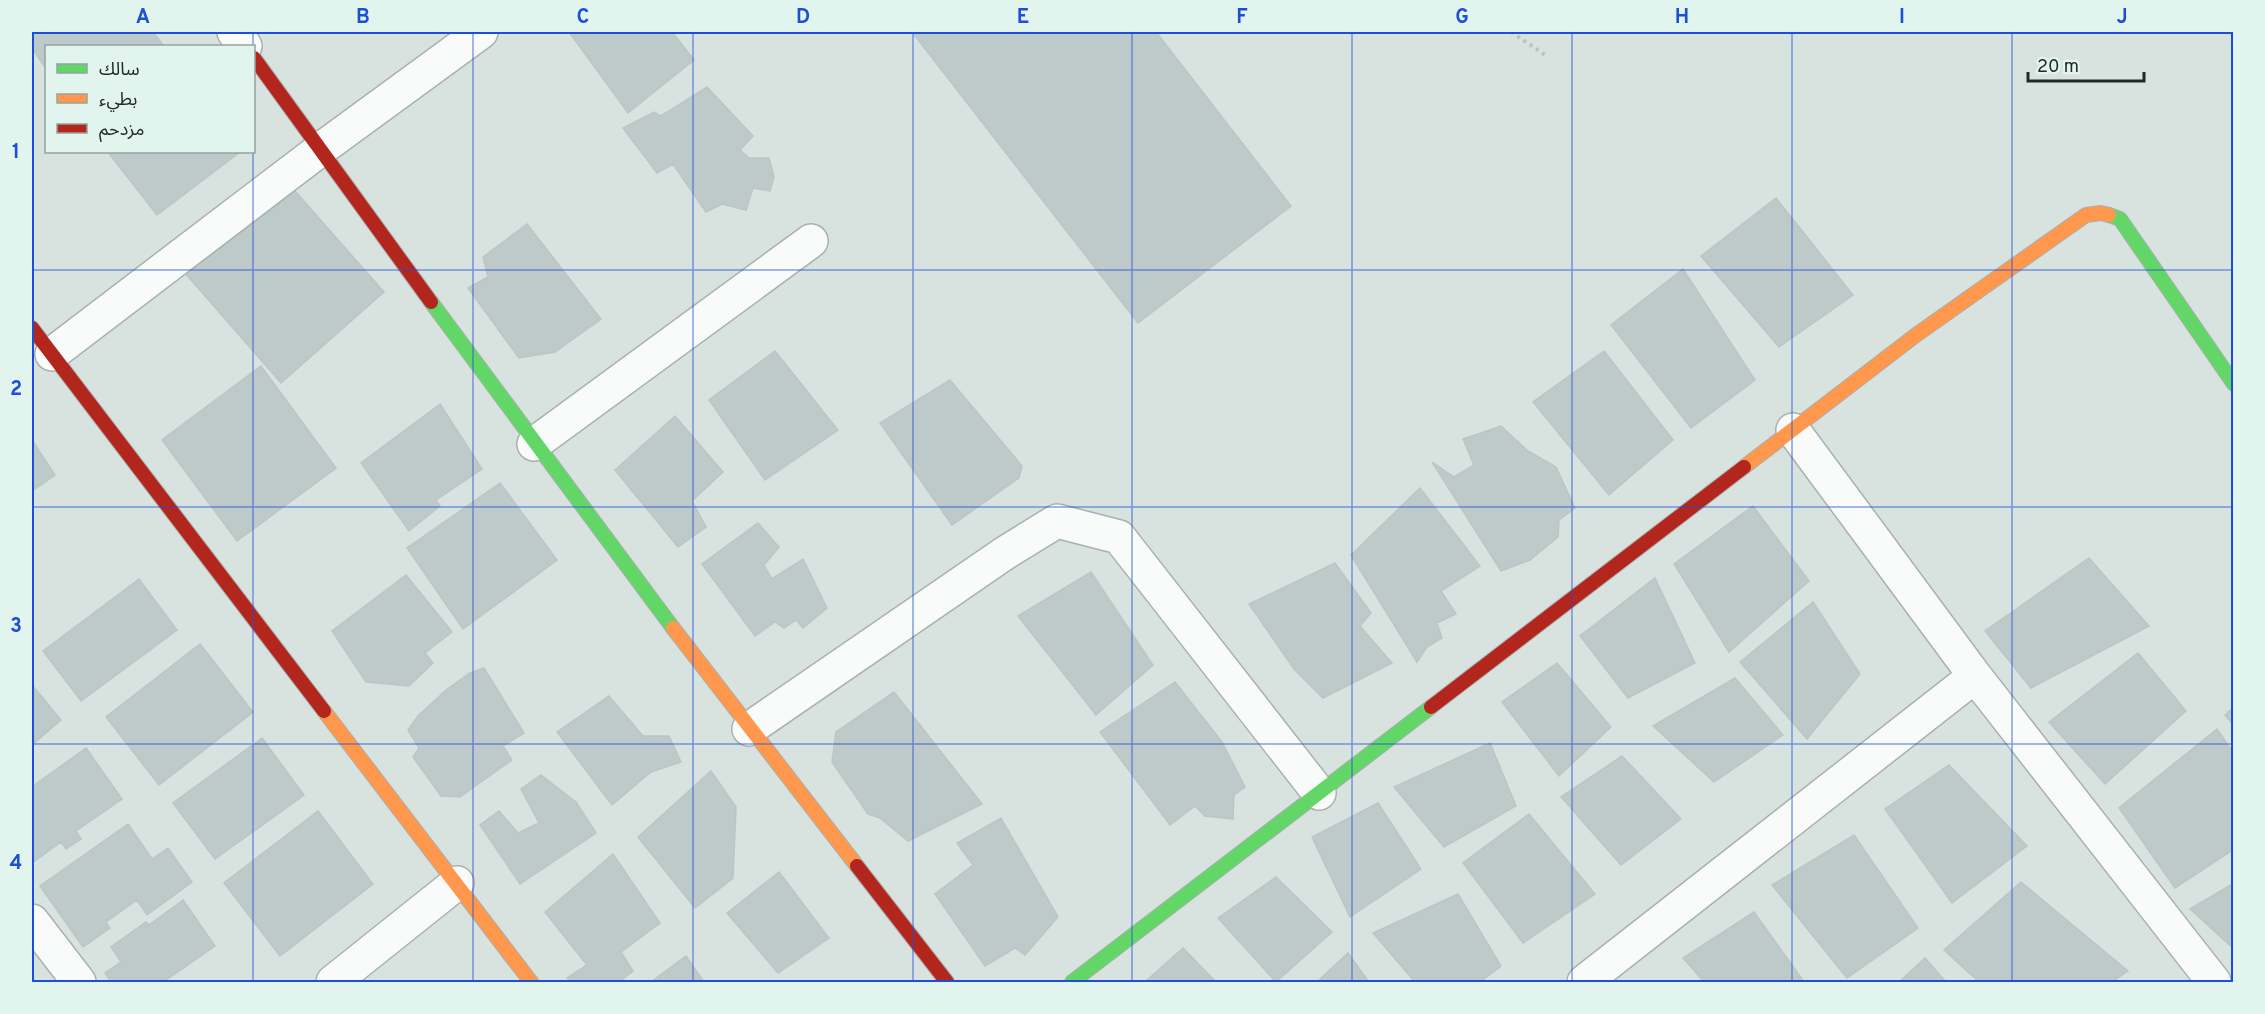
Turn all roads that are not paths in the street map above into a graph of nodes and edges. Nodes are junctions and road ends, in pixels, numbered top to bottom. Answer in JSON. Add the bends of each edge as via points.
{"nodes":[{"id":1,"x":234,"y":32,"type":"edge"},
{"id":2,"x":481,"y":32,"type":"edge"},
{"id":3,"x":244,"y":45,"type":"edge"},
{"id":4,"x":255,"y":59,"type":"edge"},
{"id":5,"x":321,"y":149,"type":"junction"},
{"id":6,"x":811,"y":241,"type":"dead end"},
{"id":7,"x":32,"y":328,"type":"edge"},
{"id":8,"x":52,"y":354,"type":"junction"},
{"id":9,"x":2234,"y":384,"type":"edge"},
{"id":10,"x":1793,"y":430,"type":"junction"},
{"id":11,"x":534,"y":444,"type":"junction"},
{"id":12,"x":1975,"y":676,"type":"junction"},
{"id":13,"x":749,"y":729,"type":"junction"},
{"id":14,"x":1319,"y":793,"type":"junction"},
{"id":15,"x":457,"y":883,"type":"junction"},
{"id":16,"x":32,"y":921,"type":"edge"},
{"id":17,"x":2210,"y":981,"type":"edge"},
{"id":18,"x":79,"y":982,"type":"edge"},
{"id":19,"x":333,"y":982,"type":"edge"},
{"id":20,"x":531,"y":982,"type":"edge"},
{"id":21,"x":947,"y":982,"type":"edge"},
{"id":22,"x":1072,"y":982,"type":"edge"},
{"id":23,"x":1584,"y":982,"type":"edge"}],
"edges":[{"from":1,"to":3,"type":"street"},
{"from":2,"to":5,"type":"street"},
{"from":4,"to":5,"type":"street"},
{"from":5,"to":8,"type":"street"},
{"from":5,"to":11,"type":"street"},
{"from":6,"to":11,"type":"street"},
{"from":7,"to":8,"type":"street"},
{"from":8,"to":15,"type":"street"},
{"from":9,"to":10,"type":"street","via":[[2120,219],[2101,213],[2086,215],[1925,329]]},
{"from":10,"to":12,"type":"street"},
{"from":10,"to":14,"type":"street"},
{"from":11,"to":13,"type":"street"},
{"from":12,"to":17,"type":"street"},
{"from":12,"to":23,"type":"street"},
{"from":13,"to":14,"type":"street","via":[[1005,553],[1057,522],[1119,537]]},
{"from":13,"to":21,"type":"street"},
{"from":14,"to":22,"type":"street"},
{"from":15,"to":19,"type":"street"},
{"from":15,"to":20,"type":"street"},
{"from":16,"to":18,"type":"street"}]}
